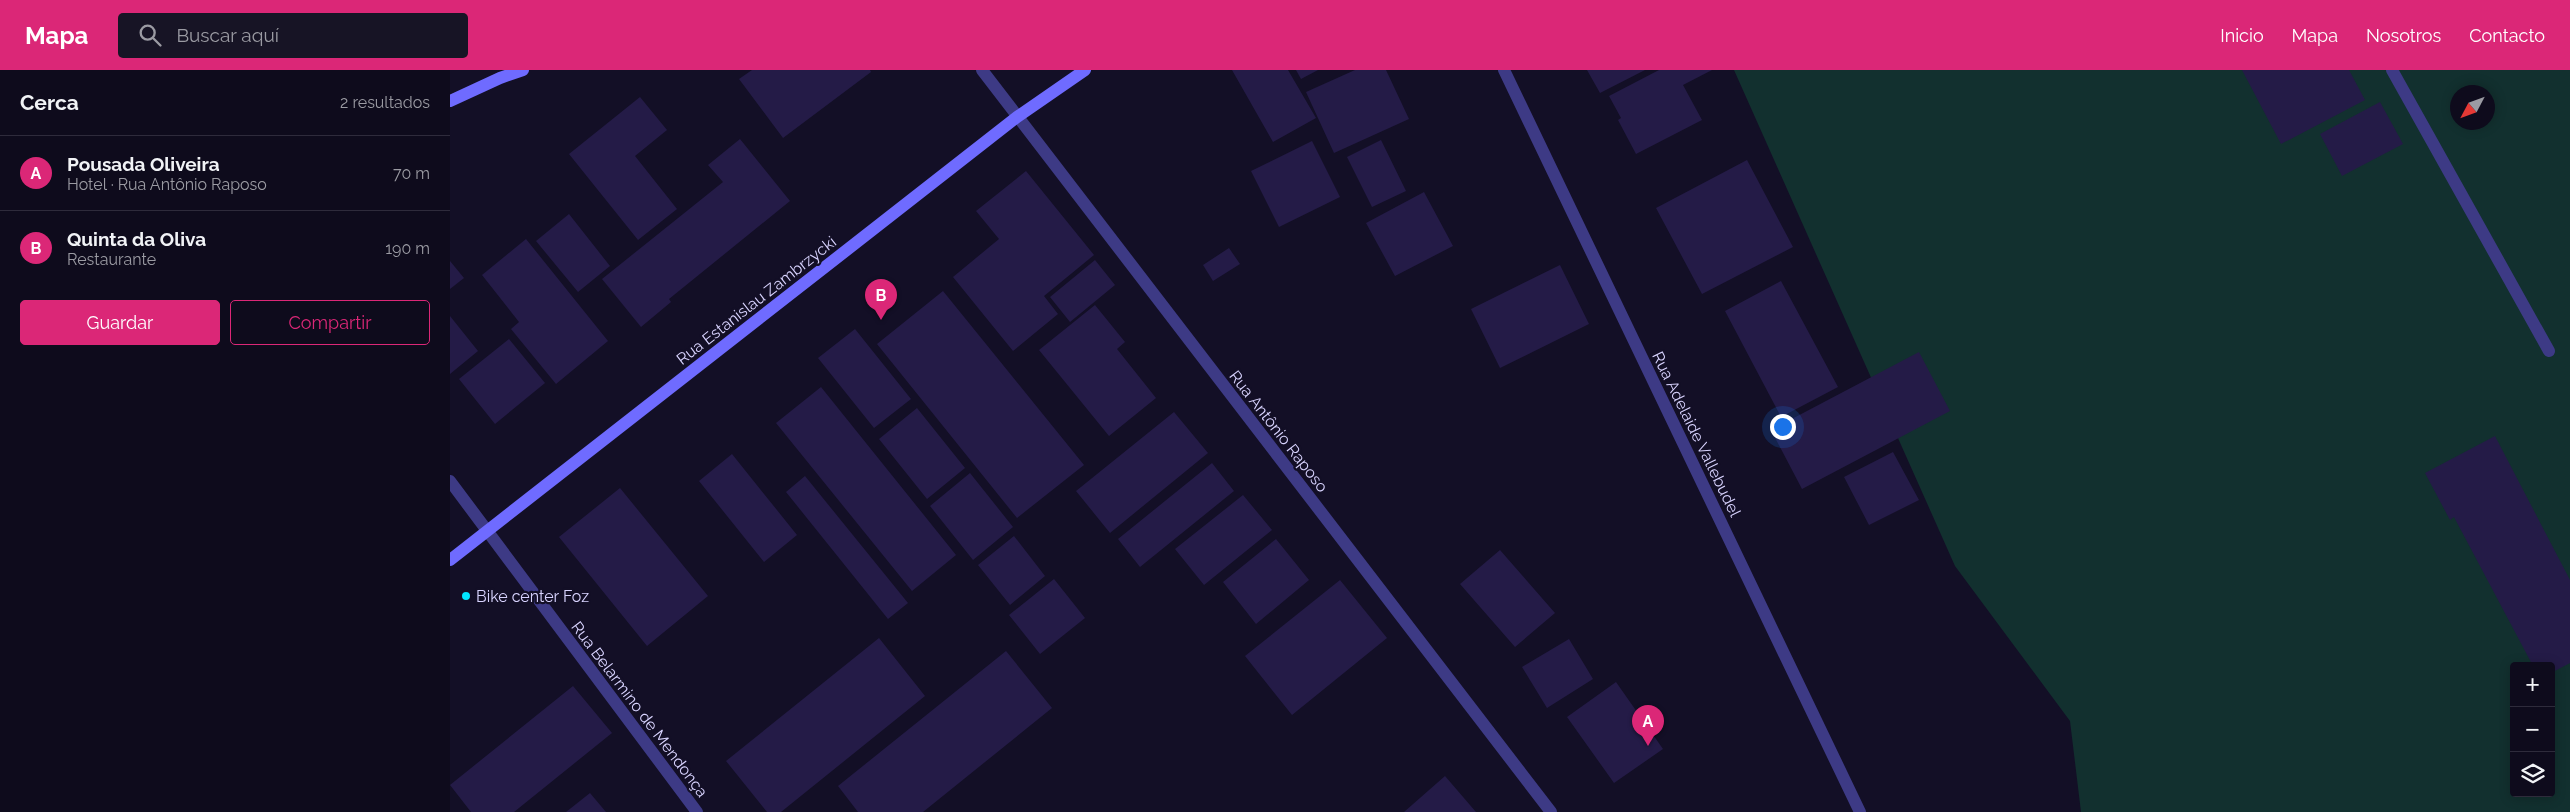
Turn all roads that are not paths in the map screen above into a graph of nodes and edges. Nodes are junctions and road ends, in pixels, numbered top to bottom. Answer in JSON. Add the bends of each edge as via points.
{"nodes":[{"id":1,"x":523,"y":70,"type":"edge"},
{"id":2,"x":982,"y":70,"type":"edge"},
{"id":3,"x":1085,"y":70,"type":"edge"},
{"id":4,"x":1504,"y":70,"type":"edge"},
{"id":5,"x":2392,"y":70,"type":"edge"},
{"id":6,"x":500,"y":78,"type":"junction"},
{"id":7,"x":450,"y":101,"type":"edge"},
{"id":8,"x":450,"y":109,"type":"edge"},
{"id":9,"x":1017,"y":117,"type":"junction"},
{"id":10,"x":2548,"y":351,"type":"dead end"},
{"id":11,"x":450,"y":481,"type":"edge"},
{"id":12,"x":487,"y":531,"type":"junction"},
{"id":13,"x":450,"y":560,"type":"edge"},
{"id":14,"x":696,"y":812,"type":"edge"},
{"id":15,"x":1551,"y":812,"type":"edge"},
{"id":16,"x":1860,"y":812,"type":"edge"}],
"edges":[{"from":1,"to":6,"type":"main road"},
{"from":2,"to":9,"type":"street","name":"Rua Antônio Raposo"},
{"from":3,"to":9,"type":"main road","name":"Rua Estanislau Zambrzycki"},
{"from":4,"to":16,"type":"street","name":"Rua Adelaide Vallebudel"},
{"from":5,"to":10,"type":"street"},
{"from":6,"to":7,"type":"main road"},
{"from":6,"to":8,"type":"main road"},
{"from":9,"to":12,"type":"main road","name":"Rua Estanislau Zambrzycki"},
{"from":9,"to":15,"type":"street","name":"Rua Antônio Raposo"},
{"from":11,"to":12,"type":"street","name":"Rua Belarmino de Mendonça"},
{"from":12,"to":13,"type":"main road","name":"Rua Estanislau Zambrzycki"},
{"from":12,"to":14,"type":"street","name":"Rua Belarmino de Mendonça"}]}
